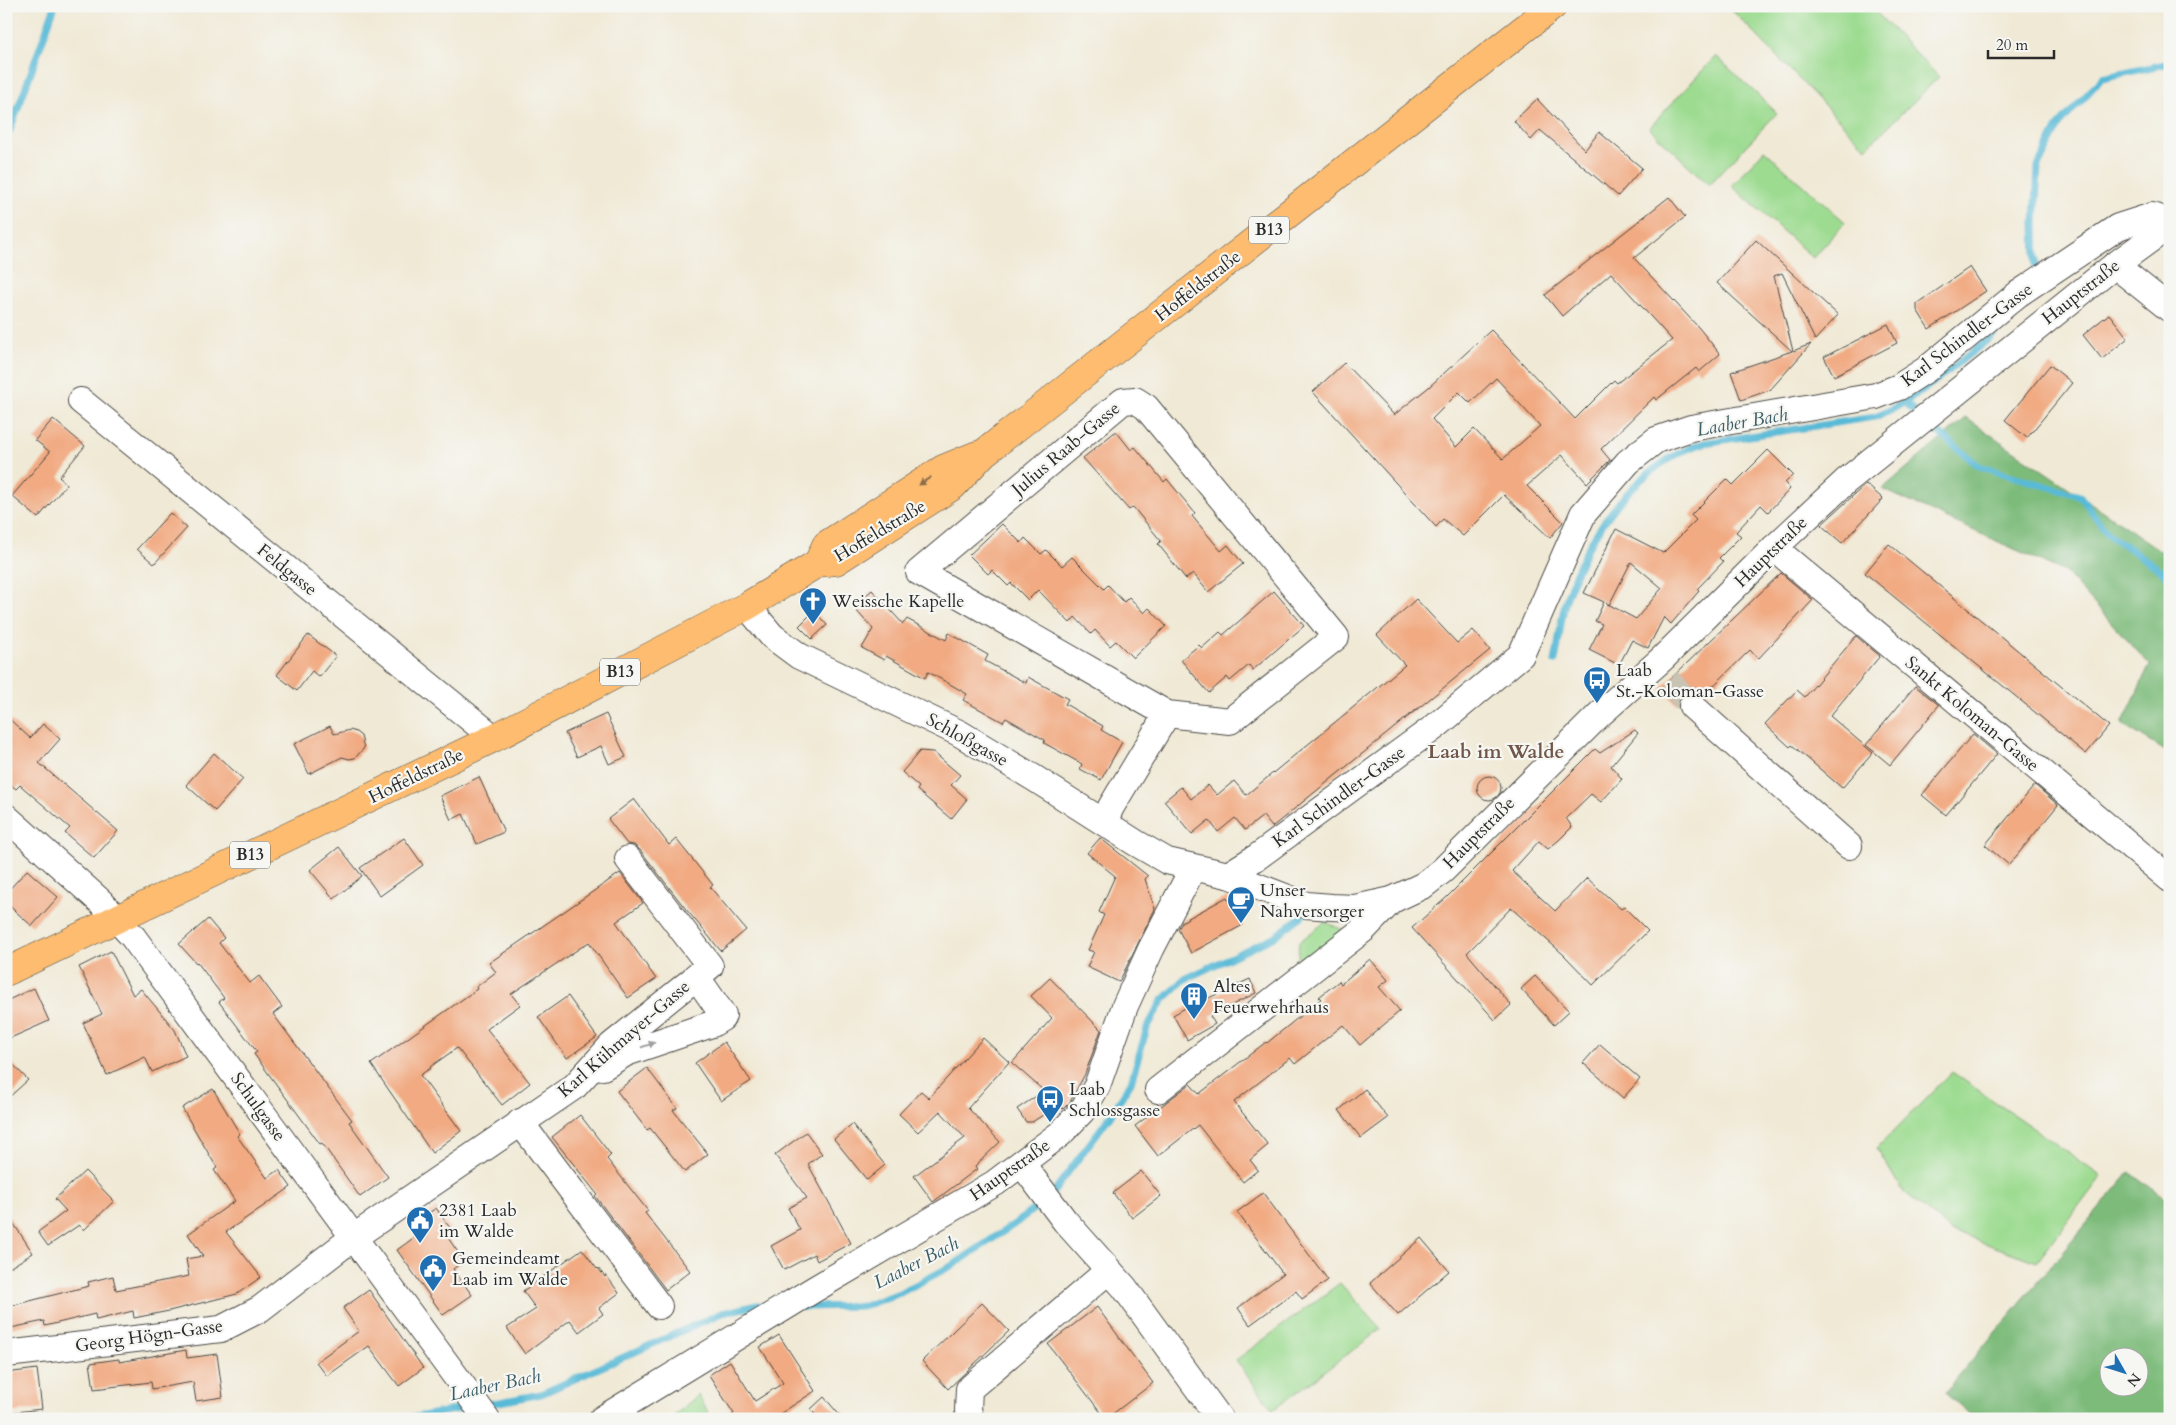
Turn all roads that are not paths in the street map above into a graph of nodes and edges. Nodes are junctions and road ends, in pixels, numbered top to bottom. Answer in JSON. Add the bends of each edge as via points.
{"nodes":[{"id":1,"x":1553,"y":6,"type":"edge"},
{"id":2,"x":2170,"y":224,"type":"edge"},
{"id":3,"x":2115,"y":265,"type":"junction"},
{"id":4,"x":2170,"y":309,"type":"edge"},
{"id":5,"x":80,"y":401,"type":"dead end"},
{"id":6,"x":1774,"y":548,"type":"junction"},
{"id":7,"x":747,"y":606,"type":"junction"},
{"id":8,"x":1692,"y":706,"type":"tunnel mouth"},
{"id":9,"x":1167,"y":714,"type":"junction"},
{"id":10,"x":494,"y":738,"type":"junction"},
{"id":11,"x":6,"y":817,"type":"edge"},
{"id":12,"x":1104,"y":822,"type":"junction"},
{"id":13,"x":1849,"y":846,"type":"dead end"},
{"id":14,"x":628,"y":859,"type":"dead end"},
{"id":15,"x":1194,"y":868,"type":"junction"},
{"id":16,"x":1228,"y":875,"type":"junction"},
{"id":17,"x":2170,"y":879,"type":"edge"},
{"id":18,"x":1392,"y":900,"type":"junction"},
{"id":19,"x":118,"y":919,"type":"junction"},
{"id":20,"x":6,"y":972,"type":"edge"},
{"id":21,"x":696,"y":976,"type":"junction"},
{"id":22,"x":575,"y":1086,"type":"junction"},
{"id":23,"x":1158,"y":1090,"type":"dead end"},
{"id":24,"x":520,"y":1122,"type":"junction"},
{"id":25,"x":1022,"y":1164,"type":"junction"},
{"id":26,"x":354,"y":1238,"type":"junction"},
{"id":27,"x":1108,"y":1271,"type":"junction"},
{"id":28,"x":659,"y":1306,"type":"dead end"},
{"id":29,"x":6,"y":1354,"type":"edge"},
{"id":30,"x":486,"y":1419,"type":"edge"},
{"id":31,"x":602,"y":1419,"type":"edge"},
{"id":32,"x":971,"y":1419,"type":"edge"},
{"id":33,"x":1220,"y":1419,"type":"edge"}],
"edges":[{"from":1,"to":7,"type":"main road","name":"Hoffeldstraße","number":"B13","via":[[984,453],[943,469],[826,545],[818,563]]},
{"from":2,"to":3,"type":"street","name":"Hauptstraße"},
{"from":2,"to":16,"type":"street","name":"Karl Schindler-Gasse","via":[[2152,216],[2118,228],[2018,294],[1927,370],[1899,387],[1876,396],[1691,428],[1656,440],[1628,462],[1583,514],[1521,655],[1436,726]]},
{"from":3,"to":4,"type":"street"},
{"from":3,"to":6,"type":"street","name":"Hauptstraße","via":[[1846,481]]},
{"from":5,"to":10,"type":"street","name":"Feldgasse"},
{"from":6,"to":17,"type":"street","name":"Sankt Koloman-Gasse"},
{"from":6,"to":18,"type":"street","name":"Hauptstraße","via":[[1661,674],[1600,714],[1442,870],[1424,885]]},
{"from":7,"to":10,"type":"main road","name":"Hoffeldstraße","number":"B13"},
{"from":7,"to":12,"type":"street","name":"Schloßgasse","via":[[772,636],[799,656],[959,733]]},
{"from":8,"to":13,"type":"street"},
{"from":9,"to":9,"type":"street","name":"Julius Raab-Gasse","via":[[919,572],[1123,401],[1135,400],[1146,406],[1336,637],[1230,721]]},
{"from":9,"to":12,"type":"street"},
{"from":10,"to":19,"type":"main road","name":"Hoffeldstraße","number":"B13"},
{"from":11,"to":19,"type":"street","name":"Schulgasse"},
{"from":12,"to":15,"type":"street","name":"Schloßgasse","via":[[1167,861]]},
{"from":14,"to":21,"type":"street","name":"Karl Kühmayer-Gasse","via":[[710,966]]},
{"from":15,"to":16,"type":"street","name":"Hauptstraße"},
{"from":15,"to":25,"type":"street","name":"Hauptstraße","via":[[1125,1006],[1091,1098],[1060,1134]]},
{"from":16,"to":18,"type":"street","name":"Hauptstraße","via":[[1306,905],[1355,908]]},
{"from":18,"to":23,"type":"street","name":"Hauptstraße","via":[[1364,930]]},
{"from":19,"to":20,"type":"main road","name":"Hoffeldstraße","number":"B13"},
{"from":19,"to":26,"type":"street","name":"Schulgasse"},
{"from":21,"to":22,"type":"street","name":"Karl Kühmayer-Gasse","via":[[612,1045]]},
{"from":22,"to":21,"type":"street","one_way":true,"via":[[626,1053],[722,1018]]},
{"from":22,"to":24,"type":"street","name":"Karl Kühmayer-Gasse"},
{"from":24,"to":26,"type":"street","name":"Karl Kühmayer-Gasse"},
{"from":24,"to":28,"type":"street"},
{"from":25,"to":27,"type":"street"},
{"from":25,"to":31,"type":"street","name":"Hauptstraße"},
{"from":26,"to":29,"type":"street","name":"Georg Högn-Gasse","via":[[260,1310],[221,1329]]},
{"from":26,"to":30,"type":"street","name":"Schulgasse"},
{"from":27,"to":32,"type":"street","via":[[969,1389]]},
{"from":27,"to":33,"type":"street","via":[[1124,1287]]}]}
